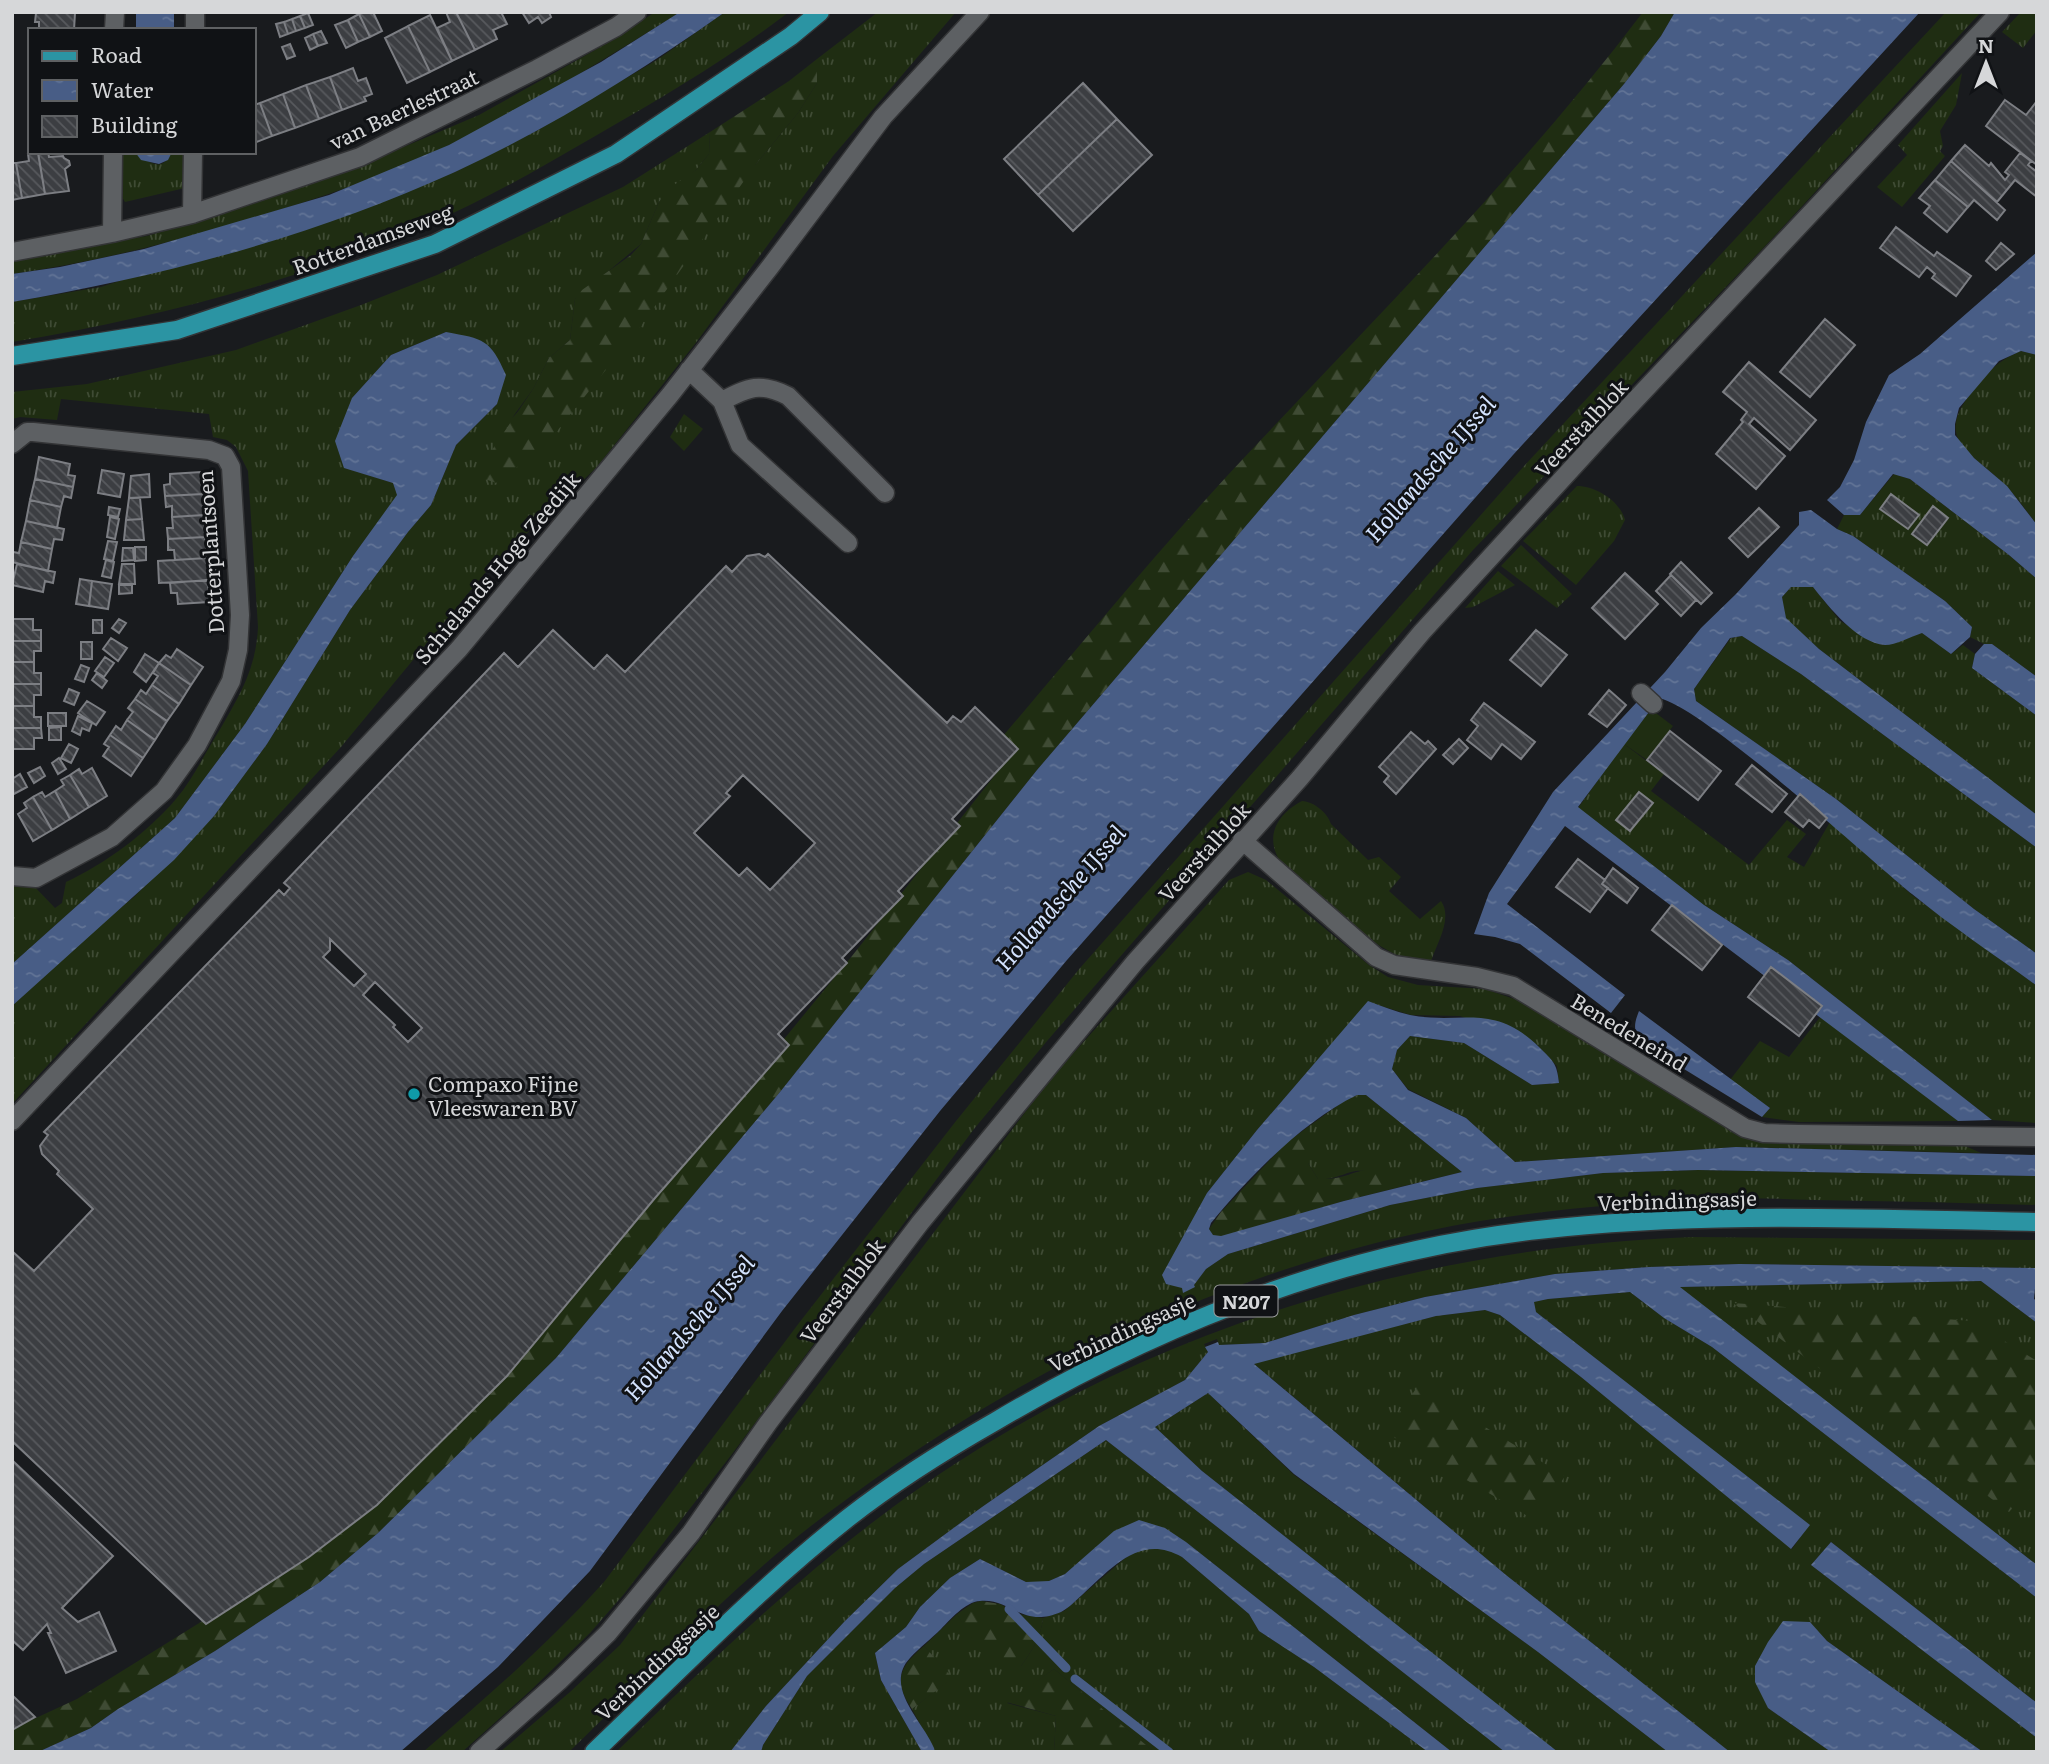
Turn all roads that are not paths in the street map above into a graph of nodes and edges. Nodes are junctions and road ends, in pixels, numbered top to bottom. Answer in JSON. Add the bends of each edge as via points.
{"nodes":[{"id":1,"x":637,"y":12,"type":"edge"},
{"id":2,"x":820,"y":12,"type":"edge"},
{"id":3,"x":980,"y":12,"type":"edge"},
{"id":4,"x":2000,"y":12,"type":"edge"},
{"id":5,"x":113,"y":154,"type":"edge"},
{"id":6,"x":193,"y":154,"type":"edge"},
{"id":7,"x":192,"y":214,"type":"junction"},
{"id":8,"x":112,"y":233,"type":"junction"},
{"id":9,"x":12,"y":252,"type":"edge"},
{"id":10,"x":12,"y":356,"type":"edge"},
{"id":11,"x":689,"y":370,"type":"junction"},
{"id":12,"x":722,"y":401,"type":"junction"},
{"id":13,"x":12,"y":443,"type":"edge"},
{"id":14,"x":885,"y":493,"type":"dead end"},
{"id":15,"x":848,"y":543,"type":"dead end"},
{"id":16,"x":1242,"y":840,"type":"junction"},
{"id":17,"x":12,"y":876,"type":"edge"},
{"id":18,"x":12,"y":1121,"type":"edge"},
{"id":19,"x":2037,"y":1137,"type":"edge"},
{"id":20,"x":2037,"y":1222,"type":"edge"},
{"id":21,"x":479,"y":1752,"type":"edge"},
{"id":22,"x":594,"y":1752,"type":"edge"}],
"edges":[{"from":1,"to":7,"type":"street","name":"van Baerlestraat","via":[[537,69],[360,156]]},
{"from":2,"to":10,"type":"main road","name":"Rotterdamseweg","via":[[616,154],[436,244],[177,330]]},
{"from":3,"to":11,"type":"street","name":"Schielands Hoge Zeedijk","via":[[883,117]]},
{"from":4,"to":16,"type":"street","name":"Veerstalblok","via":[[1422,632]]},
{"from":5,"to":8,"type":"street"},
{"from":6,"to":7,"type":"street"},
{"from":7,"to":8,"type":"street","name":"van Baerlestraat"},
{"from":8,"to":9,"type":"street","name":"van Baerlestraat"},
{"from":11,"to":12,"type":"street"},
{"from":11,"to":18,"type":"street","name":"Schielands Hoge Zeedijk","via":[[459,649]]},
{"from":12,"to":14,"type":"street","via":[[746,388],[769,386],[788,396]]},
{"from":12,"to":15,"type":"street","via":[[740,445]]},
{"from":13,"to":17,"type":"street","name":"Dotterplantsoen","via":[[33,432],[209,450],[225,456],[231,467],[240,615],[231,681],[197,745],[163,791],[112,837],[36,878]]},
{"from":16,"to":19,"type":"street","name":"Benedeneind","via":[[1376,957],[1394,965],[1513,986],[1745,1128],[1799,1135]]},
{"from":16,"to":21,"type":"street","name":"Veerstalblok","via":[[920,1223],[691,1532],[608,1633]]},
{"from":20,"to":22,"type":"main road","name":"Verbindingsasje","number":"N207","via":[[1735,1219],[1534,1230],[1349,1268],[1232,1306],[1147,1340],[1051,1388],[946,1450],[861,1509],[777,1578]]}]}
